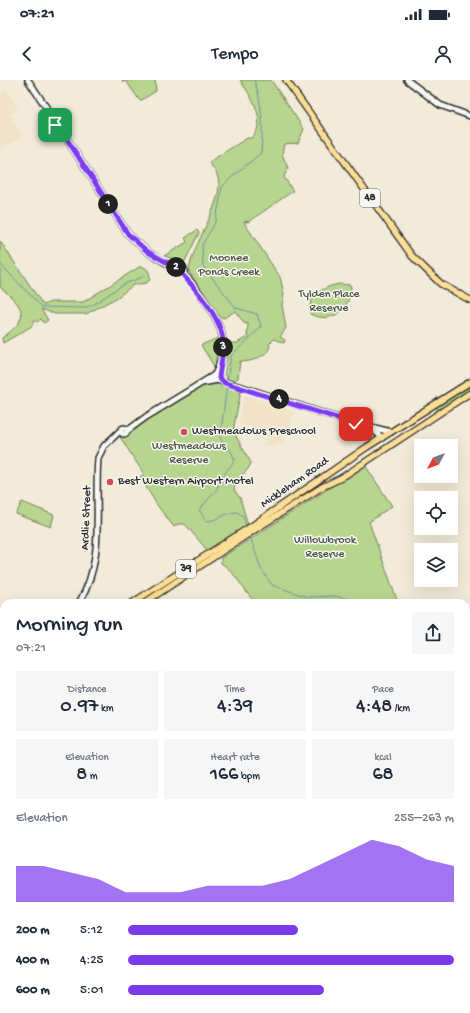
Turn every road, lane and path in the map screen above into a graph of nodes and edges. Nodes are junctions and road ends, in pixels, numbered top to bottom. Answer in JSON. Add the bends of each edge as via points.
{"nodes":[{"id":1,"x":28,"y":80,"type":"edge"},
{"id":2,"x":286,"y":80,"type":"edge"},
{"id":3,"x":408,"y":80,"type":"edge"},
{"id":4,"x":470,"y":116,"type":"edge"},
{"id":5,"x":470,"y":300,"type":"edge"},
{"id":6,"x":216,"y":378,"type":"junction"},
{"id":7,"x":470,"y":382,"type":"edge"},
{"id":8,"x":470,"y":393,"type":"edge"},
{"id":9,"x":436,"y":403,"type":"junction"},
{"id":10,"x":436,"y":415,"type":"junction"},
{"id":11,"x":411,"y":419,"type":"junction"},
{"id":12,"x":377,"y":430,"type":"junction"},
{"id":13,"x":391,"y":432,"type":"junction"},
{"id":14,"x":383,"y":437,"type":"junction"},
{"id":15,"x":389,"y":445,"type":"junction"},
{"id":16,"x":367,"y":447,"type":"junction"},
{"id":17,"x":339,"y":466,"type":"junction"},
{"id":18,"x":324,"y":476,"type":"junction"},
{"id":19,"x":341,"y":478,"type":"junction"},
{"id":20,"x":285,"y":503,"type":"junction"},
{"id":21,"x":292,"y":507,"type":"junction"},
{"id":22,"x":254,"y":527,"type":"junction"},
{"id":23,"x":240,"y":536,"type":"junction"},
{"id":24,"x":81,"y":599,"type":"edge"},
{"id":25,"x":138,"y":599,"type":"edge"},
{"id":26,"x":150,"y":599,"type":"edge"}],
"edges":[{"from":1,"to":6,"type":"street","via":[[128,234],[148,252],[181,270],[202,297],[221,332],[223,343]]},
{"from":2,"to":5,"type":"main road","number":"48","via":[[415,260],[441,284]]},
{"from":3,"to":4,"type":"street","via":[[440,105]]},
{"from":6,"to":12,"type":"street"},
{"from":6,"to":24,"type":"street","name":"Ardlie Street","via":[[201,383],[114,437],[104,446],[98,458],[96,554],[90,581]]},
{"from":7,"to":9,"type":"main road","name":"Mickleham Road","number":"39"},
{"from":8,"to":10,"type":"main road","name":"Mickleham Road","number":"39"},
{"from":9,"to":10,"type":"main road"},
{"from":9,"to":11,"type":"main road","name":"Mickleham Road","number":"39"},
{"from":10,"to":11,"type":"main road","via":[[432,412]]},
{"from":10,"to":15,"type":"main road","name":"Mickleham Road","number":"39"},
{"from":11,"to":13,"type":"main road","name":"Mickleham Road","number":"39"},
{"from":12,"to":13,"type":"street"},
{"from":12,"to":14,"type":"street"},
{"from":12,"to":16,"type":"street","via":[[375,439]]},
{"from":13,"to":14,"type":"main road","name":"Mickleham Road","number":"39"},
{"from":14,"to":15,"type":"main road"},
{"from":14,"to":16,"type":"main road","name":"Mickleham Road","number":"39"},
{"from":15,"to":19,"type":"main road","name":"Mickleham Road","number":"39"},
{"from":16,"to":17,"type":"main road","name":"Mickleham Road","number":"39"},
{"from":17,"to":18,"type":"main road","name":"Mickleham Road","number":"39"},
{"from":17,"to":19,"type":"main road","via":[[338,474]]},
{"from":18,"to":19,"type":"main road","via":[[334,474]]},
{"from":18,"to":20,"type":"main road","name":"Mickleham Road","number":"39"},
{"from":19,"to":21,"type":"main road","name":"Mickleham Road","number":"39"},
{"from":20,"to":21,"type":"main road"},
{"from":20,"to":22,"type":"main road","name":"Mickleham Road","number":"39"},
{"from":21,"to":22,"type":"main road","name":"Mickleham Road","number":"39"},
{"from":22,"to":23,"type":"main road","name":"Mickleham Road","number":"39"},
{"from":23,"to":25,"type":"main road","name":"Mickleham Road","number":"39"},
{"from":23,"to":26,"type":"main road","name":"Mickleham Road","number":"39"}]}
